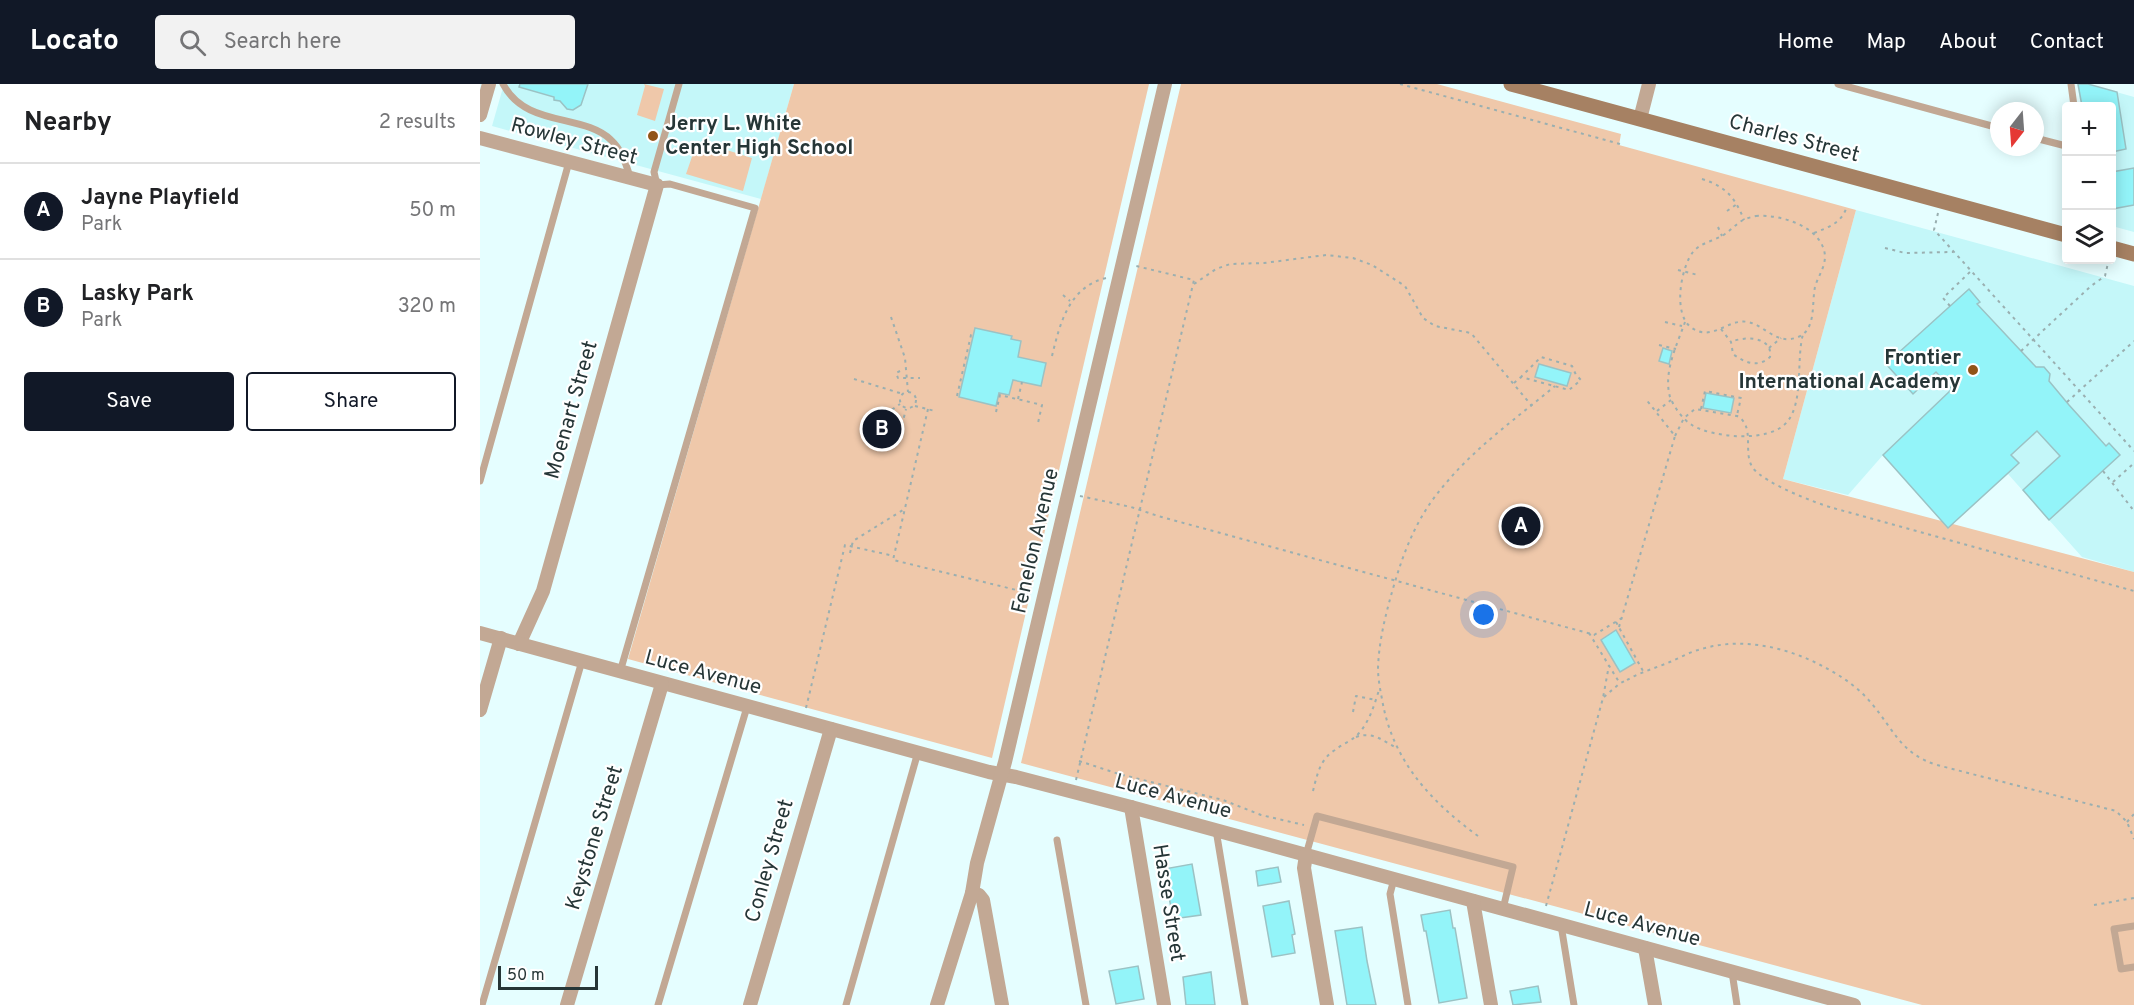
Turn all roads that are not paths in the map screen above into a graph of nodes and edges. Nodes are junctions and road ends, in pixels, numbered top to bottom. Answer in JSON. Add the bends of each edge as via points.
{"nodes":[{"id":1,"x":489,"y":84,"type":"edge"},
{"id":2,"x":503,"y":84,"type":"edge"},
{"id":3,"x":679,"y":84,"type":"edge"},
{"id":4,"x":1165,"y":84,"type":"edge"},
{"id":5,"x":1510,"y":84,"type":"edge"},
{"id":6,"x":1648,"y":84,"type":"edge"},
{"id":7,"x":1838,"y":84,"type":"edge"},
{"id":8,"x":2071,"y":84,"type":"edge"},
{"id":9,"x":2073,"y":102,"type":"edge"},
{"id":10,"x":480,"y":115,"type":"edge"},
{"id":11,"x":1640,"y":119,"type":"junction"},
{"id":12,"x":1990,"y":126,"type":"edge"},
{"id":13,"x":480,"y":138,"type":"edge"},
{"id":14,"x":2044,"y":140,"type":"edge"},
{"id":15,"x":2062,"y":145,"type":"edge"},
{"id":16,"x":569,"y":162,"type":"junction"},
{"id":17,"x":631,"y":179,"type":"junction"},
{"id":18,"x":657,"y":185,"type":"junction"},
{"id":19,"x":2062,"y":235,"type":"edge"},
{"id":20,"x":2116,"y":249,"type":"edge"},
{"id":21,"x":2134,"y":254,"type":"edge"},
{"id":22,"x":480,"y":481,"type":"edge"},
{"id":23,"x":480,"y":633,"type":"edge"},
{"id":24,"x":501,"y":638,"type":"junction"},
{"id":25,"x":519,"y":644,"type":"junction"},
{"id":26,"x":582,"y":661,"type":"junction"},
{"id":27,"x":620,"y":672,"type":"junction"},
{"id":28,"x":663,"y":684,"type":"junction"},
{"id":29,"x":747,"y":706,"type":"junction"},
{"id":30,"x":480,"y":710,"type":"edge"},
{"id":31,"x":831,"y":729,"type":"junction"},
{"id":32,"x":918,"y":752,"type":"junction"},
{"id":33,"x":1002,"y":774,"type":"junction"},
{"id":34,"x":1131,"y":807,"type":"junction"},
{"id":35,"x":1216,"y":830,"type":"junction"},
{"id":36,"x":1057,"y":840,"type":"dead end"},
{"id":37,"x":1306,"y":855,"type":"junction"},
{"id":38,"x":1394,"y":879,"type":"junction"},
{"id":39,"x":972,"y":893,"type":"junction"},
{"id":40,"x":1473,"y":901,"type":"junction"},
{"id":41,"x":1503,"y":909,"type":"junction"},
{"id":42,"x":1561,"y":925,"type":"junction"},
{"id":43,"x":2134,"y":926,"type":"edge"},
{"id":44,"x":1645,"y":948,"type":"junction"},
{"id":45,"x":2134,"y":967,"type":"edge"},
{"id":46,"x":1732,"y":971,"type":"junction"},
{"id":47,"x":1816,"y":1000,"type":"edge"},
{"id":48,"x":482,"y":1005,"type":"edge"},
{"id":49,"x":567,"y":1005,"type":"edge"},
{"id":50,"x":658,"y":1005,"type":"edge"},
{"id":51,"x":750,"y":1005,"type":"edge"},
{"id":52,"x":846,"y":1005,"type":"edge"},
{"id":53,"x":938,"y":1005,"type":"edge"},
{"id":54,"x":1002,"y":1005,"type":"edge"},
{"id":55,"x":1086,"y":1005,"type":"edge"},
{"id":56,"x":1164,"y":1005,"type":"edge"},
{"id":57,"x":1245,"y":1005,"type":"edge"},
{"id":58,"x":1328,"y":1005,"type":"edge"},
{"id":59,"x":1408,"y":1005,"type":"edge"},
{"id":60,"x":1491,"y":1005,"type":"edge"},
{"id":61,"x":1574,"y":1005,"type":"edge"},
{"id":62,"x":1655,"y":1005,"type":"edge"},
{"id":63,"x":1737,"y":1005,"type":"edge"},
{"id":64,"x":1854,"y":1005,"type":"edge"}],
"edges":[{"from":1,"to":10,"type":"street"},
{"from":2,"to":17,"type":"lane","via":[[513,98],[531,110],[605,135],[620,151]]},
{"from":3,"to":18,"type":"lane","via":[[654,172]]},
{"from":4,"to":33,"type":"street","name":"Fenelon Avenue"},
{"from":5,"to":11,"type":"street","name":"Charles Street"},
{"from":6,"to":11,"type":"street"},
{"from":7,"to":12,"type":"lane"},
{"from":8,"to":9,"type":"lane"},
{"from":11,"to":19,"type":"street","name":"Charles Street"},
{"from":13,"to":16,"type":"street","name":"Rowley Street"},
{"from":14,"to":15,"type":"lane"},
{"from":16,"to":17,"type":"street","name":"Rowley Street"},
{"from":16,"to":22,"type":"lane"},
{"from":17,"to":18,"type":"street","name":"Rowley Street"},
{"from":18,"to":25,"type":"street","name":"Moenart Street","via":[[543,591]]},
{"from":18,"to":27,"type":"lane","via":[[670,184],[755,208]]},
{"from":20,"to":21,"type":"street"},
{"from":23,"to":24,"type":"street","name":"Luce Avenue"},
{"from":24,"to":25,"type":"street","name":"Luce Avenue"},
{"from":24,"to":30,"type":"street"},
{"from":25,"to":26,"type":"street","name":"Luce Avenue"},
{"from":26,"to":27,"type":"street","name":"Luce Avenue"},
{"from":26,"to":48,"type":"lane"},
{"from":27,"to":28,"type":"street","name":"Luce Avenue"},
{"from":28,"to":29,"type":"street","name":"Luce Avenue"},
{"from":28,"to":49,"type":"street","name":"Keystone Street"},
{"from":29,"to":31,"type":"street","name":"Luce Avenue"},
{"from":29,"to":50,"type":"lane"},
{"from":31,"to":32,"type":"street","name":"Luce Avenue"},
{"from":31,"to":51,"type":"street","name":"Conley Street"},
{"from":32,"to":33,"type":"street","name":"Luce Avenue"},
{"from":32,"to":52,"type":"lane"},
{"from":33,"to":34,"type":"street","name":"Luce Avenue"},
{"from":33,"to":39,"type":"street","name":"Fenelon Avenue"},
{"from":34,"to":35,"type":"street","name":"Luce Avenue"},
{"from":34,"to":56,"type":"street","name":"Hasse Street"},
{"from":35,"to":37,"type":"street","name":"Luce Avenue"},
{"from":35,"to":57,"type":"lane"},
{"from":36,"to":55,"type":"lane"},
{"from":37,"to":38,"type":"street","name":"Luce Avenue"},
{"from":37,"to":41,"type":"lane","via":[[1317,816],[1514,867]]},
{"from":37,"to":58,"type":"street"},
{"from":38,"to":40,"type":"street","name":"Luce Avenue"},
{"from":38,"to":59,"type":"lane","via":[[1390,894]]},
{"from":39,"to":53,"type":"street","name":"Fenelon Avenue"},
{"from":39,"to":54,"type":"street","via":[[983,900]]},
{"from":40,"to":41,"type":"street","name":"Luce Avenue"},
{"from":40,"to":60,"type":"street"},
{"from":41,"to":42,"type":"street","name":"Luce Avenue"},
{"from":42,"to":44,"type":"street","name":"Luce Avenue"},
{"from":42,"to":61,"type":"lane"},
{"from":43,"to":45,"type":"lane","via":[[2115,929],[2121,969]]},
{"from":44,"to":46,"type":"street","name":"Luce Avenue"},
{"from":44,"to":62,"type":"street"},
{"from":46,"to":47,"type":"street","name":"Luce Avenue"},
{"from":46,"to":63,"type":"lane"},
{"from":47,"to":64,"type":"street","name":"Luce Avenue"}]}
